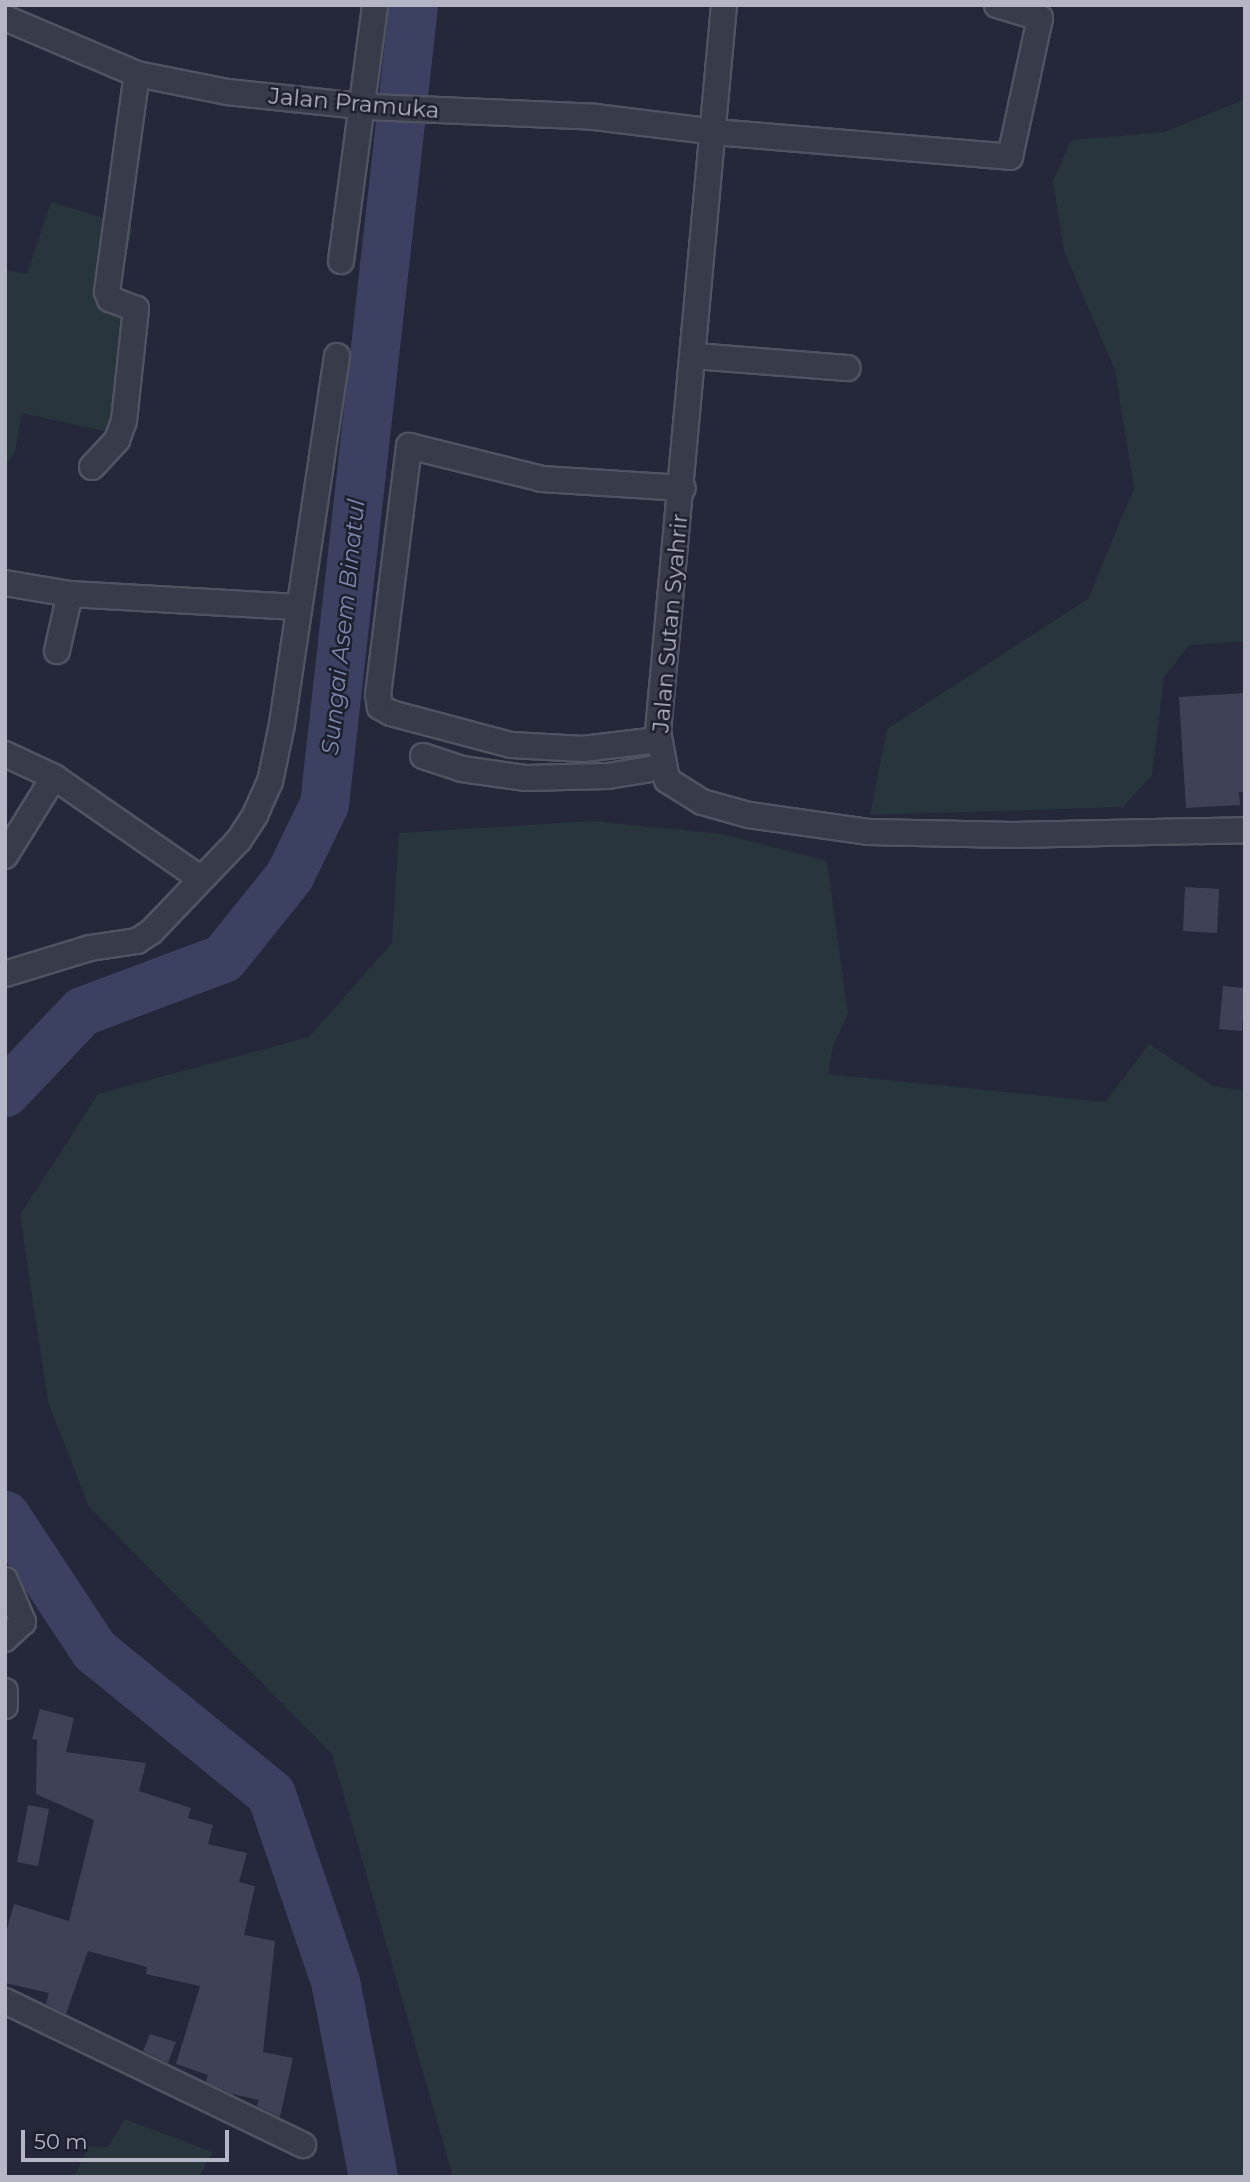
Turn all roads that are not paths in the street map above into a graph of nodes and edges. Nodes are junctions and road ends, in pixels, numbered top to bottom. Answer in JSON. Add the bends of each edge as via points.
{"nodes":[{"id":1,"x":375,"y":5,"type":"edge"},
{"id":2,"x":724,"y":5,"type":"edge"},
{"id":3,"x":997,"y":5,"type":"edge"},
{"id":4,"x":5,"y":18,"type":"edge"},
{"id":5,"x":137,"y":74,"type":"junction"},
{"id":6,"x":366,"y":107,"type":"junction"},
{"id":7,"x":715,"y":132,"type":"junction"},
{"id":8,"x":341,"y":261,"type":"dead end"},
{"id":9,"x":337,"y":356,"type":"dead end"},
{"id":10,"x":694,"y":356,"type":"junction"},
{"id":11,"x":848,"y":368,"type":"dead end"},
{"id":12,"x":92,"y":467,"type":"dead end"},
{"id":13,"x":683,"y":488,"type":"junction"},
{"id":14,"x":5,"y":583,"type":"edge"},
{"id":15,"x":69,"y":594,"type":"junction"},
{"id":16,"x":297,"y":607,"type":"junction"},
{"id":17,"x":57,"y":651,"type":"dead end"},
{"id":18,"x":658,"y":735,"type":"junction"},
{"id":19,"x":5,"y":754,"type":"edge"},
{"id":20,"x":423,"y":756,"type":"dead end"},
{"id":21,"x":663,"y":767,"type":"junction"},
{"id":22,"x":54,"y":777,"type":"junction"},
{"id":23,"x":1245,"y":830,"type":"edge"},
{"id":24,"x":5,"y":856,"type":"edge"},
{"id":25,"x":200,"y":878,"type":"junction"},
{"id":26,"x":5,"y":974,"type":"edge"},
{"id":27,"x":5,"y":1580,"type":"edge"},
{"id":28,"x":5,"y":1639,"type":"edge"},
{"id":29,"x":5,"y":1691,"type":"edge"},
{"id":30,"x":5,"y":1706,"type":"edge"},
{"id":31,"x":5,"y":2001,"type":"edge"},
{"id":32,"x":303,"y":2145,"type":"dead end"}],
"edges":[{"from":1,"to":6,"type":"street"},
{"from":2,"to":7,"type":"street","name":"Jalan Sutan Syahrir"},
{"from":3,"to":7,"type":"street","name":"Jalan Pramuka","via":[[1036,15],[1033,65],[1002,156]]},
{"from":4,"to":5,"type":"street","name":"Jalan Pramuka"},
{"from":5,"to":6,"type":"street","name":"Jalan Pramuka","via":[[227,92]]},
{"from":5,"to":12,"type":"street","via":[[107,292],[110,299],[136,309],[124,421],[117,440]]},
{"from":6,"to":7,"type":"street","name":"Jalan Pramuka","via":[[595,117]]},
{"from":6,"to":8,"type":"street"},
{"from":7,"to":10,"type":"street","name":"Jalan Sutan Syahrir"},
{"from":9,"to":16,"type":"street"},
{"from":10,"to":11,"type":"street"},
{"from":10,"to":13,"type":"street","name":"Jalan Sutan Syahrir"},
{"from":13,"to":18,"type":"street","name":"Jalan Sutan Syahrir"},
{"from":13,"to":18,"type":"street","via":[[542,479],[409,446],[378,695],[380,707],[391,713],[511,745],[583,749]]},
{"from":14,"to":15,"type":"street"},
{"from":15,"to":16,"type":"street"},
{"from":15,"to":17,"type":"street"},
{"from":16,"to":25,"type":"street","via":[[270,782],[239,841]]},
{"from":18,"to":21,"type":"street","name":"Jalan Sutan Syahrir"},
{"from":19,"to":22,"type":"street"},
{"from":20,"to":21,"type":"street","via":[[463,769],[526,778],[608,776]]},
{"from":21,"to":23,"type":"street","via":[[667,780],[702,802],[749,815],[856,831],[1013,835]]},
{"from":22,"to":24,"type":"street"},
{"from":22,"to":25,"type":"street"},
{"from":25,"to":26,"type":"street","via":[[161,923],[137,941],[90,948]]},
{"from":27,"to":28,"type":"street","via":[[23,1622]]},
{"from":29,"to":30,"type":"street"},
{"from":31,"to":32,"type":"street"}]}
